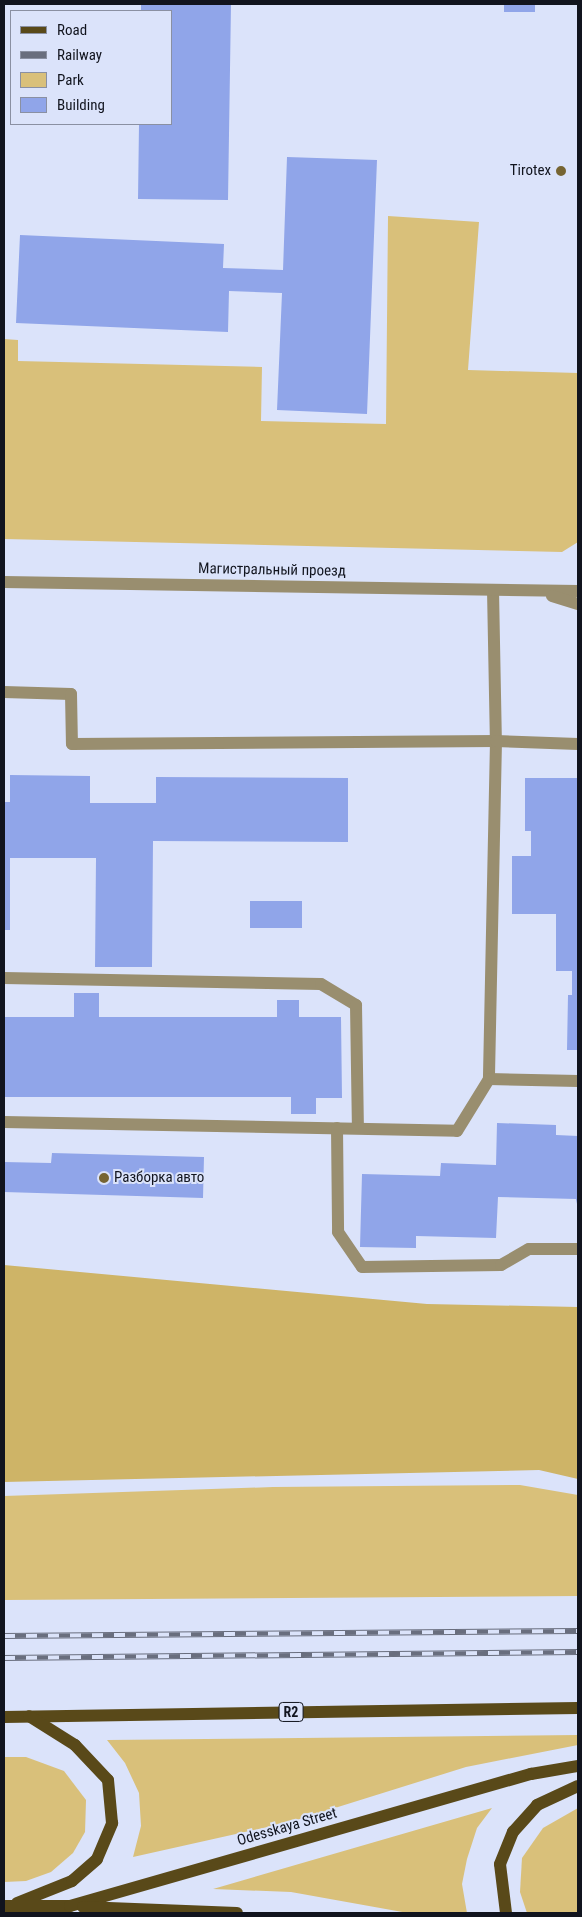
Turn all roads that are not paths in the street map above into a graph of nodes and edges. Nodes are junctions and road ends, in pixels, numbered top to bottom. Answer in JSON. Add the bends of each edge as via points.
{"nodes":[{"id":1,"x":4,"y":582,"type":"edge"},
{"id":2,"x":493,"y":590,"type":"junction"},
{"id":3,"x":578,"y":591,"type":"edge"},
{"id":4,"x":540,"y":592,"type":"junction"},
{"id":5,"x":578,"y":604,"type":"edge"},
{"id":6,"x":4,"y":692,"type":"edge"},
{"id":7,"x":496,"y":741,"type":"junction"},
{"id":8,"x":578,"y":744,"type":"edge"},
{"id":9,"x":4,"y":978,"type":"edge"},
{"id":10,"x":489,"y":1079,"type":"junction"},
{"id":11,"x":578,"y":1081,"type":"edge"},
{"id":12,"x":4,"y":1122,"type":"edge"},
{"id":13,"x":337,"y":1128,"type":"junction"},
{"id":14,"x":358,"y":1128,"type":"junction"},
{"id":15,"x":578,"y":1249,"type":"edge"},
{"id":16,"x":578,"y":1708,"type":"edge"},
{"id":17,"x":29,"y":1716,"type":"junction"},
{"id":18,"x":4,"y":1717,"type":"edge"},
{"id":19,"x":578,"y":1766,"type":"edge"},
{"id":20,"x":578,"y":1786,"type":"edge"},
{"id":21,"x":7,"y":1906,"type":"edge"},
{"id":22,"x":70,"y":1906,"type":"junction"},
{"id":23,"x":237,"y":1913,"type":"edge"},
{"id":24,"x":506,"y":1913,"type":"edge"}],
"edges":[{"from":1,"to":2,"type":"street","name":"Магистральный проезд"},
{"from":2,"to":4,"type":"street","name":"Магистральный проезд"},
{"from":2,"to":7,"type":"street"},
{"from":3,"to":4,"type":"street"},
{"from":4,"to":5,"type":"street"},
{"from":6,"to":7,"type":"street","via":[[71,694],[72,744]]},
{"from":7,"to":8,"type":"street"},
{"from":7,"to":10,"type":"street"},
{"from":9,"to":14,"type":"street","via":[[321,984],[356,1005]]},
{"from":10,"to":11,"type":"street"},
{"from":10,"to":14,"type":"street","via":[[457,1131]]},
{"from":12,"to":13,"type":"street"},
{"from":13,"to":14,"type":"street"},
{"from":13,"to":15,"type":"street","via":[[338,1232],[362,1267],[501,1265],[529,1249]]},
{"from":16,"to":17,"type":"main road","number":"R2"},
{"from":17,"to":18,"type":"main road","number":"R2"},
{"from":17,"to":21,"type":"main road","via":[[74,1745],[108,1780],[112,1823],[96,1859],[72,1881]]},
{"from":19,"to":22,"type":"main road","name":"Odesskaya Street","via":[[531,1774]]},
{"from":20,"to":24,"type":"main road","via":[[537,1805],[513,1832],[500,1864]]},
{"from":21,"to":22,"type":"main road","name":"Odesskaya Street"},
{"from":22,"to":23,"type":"main road"}]}
